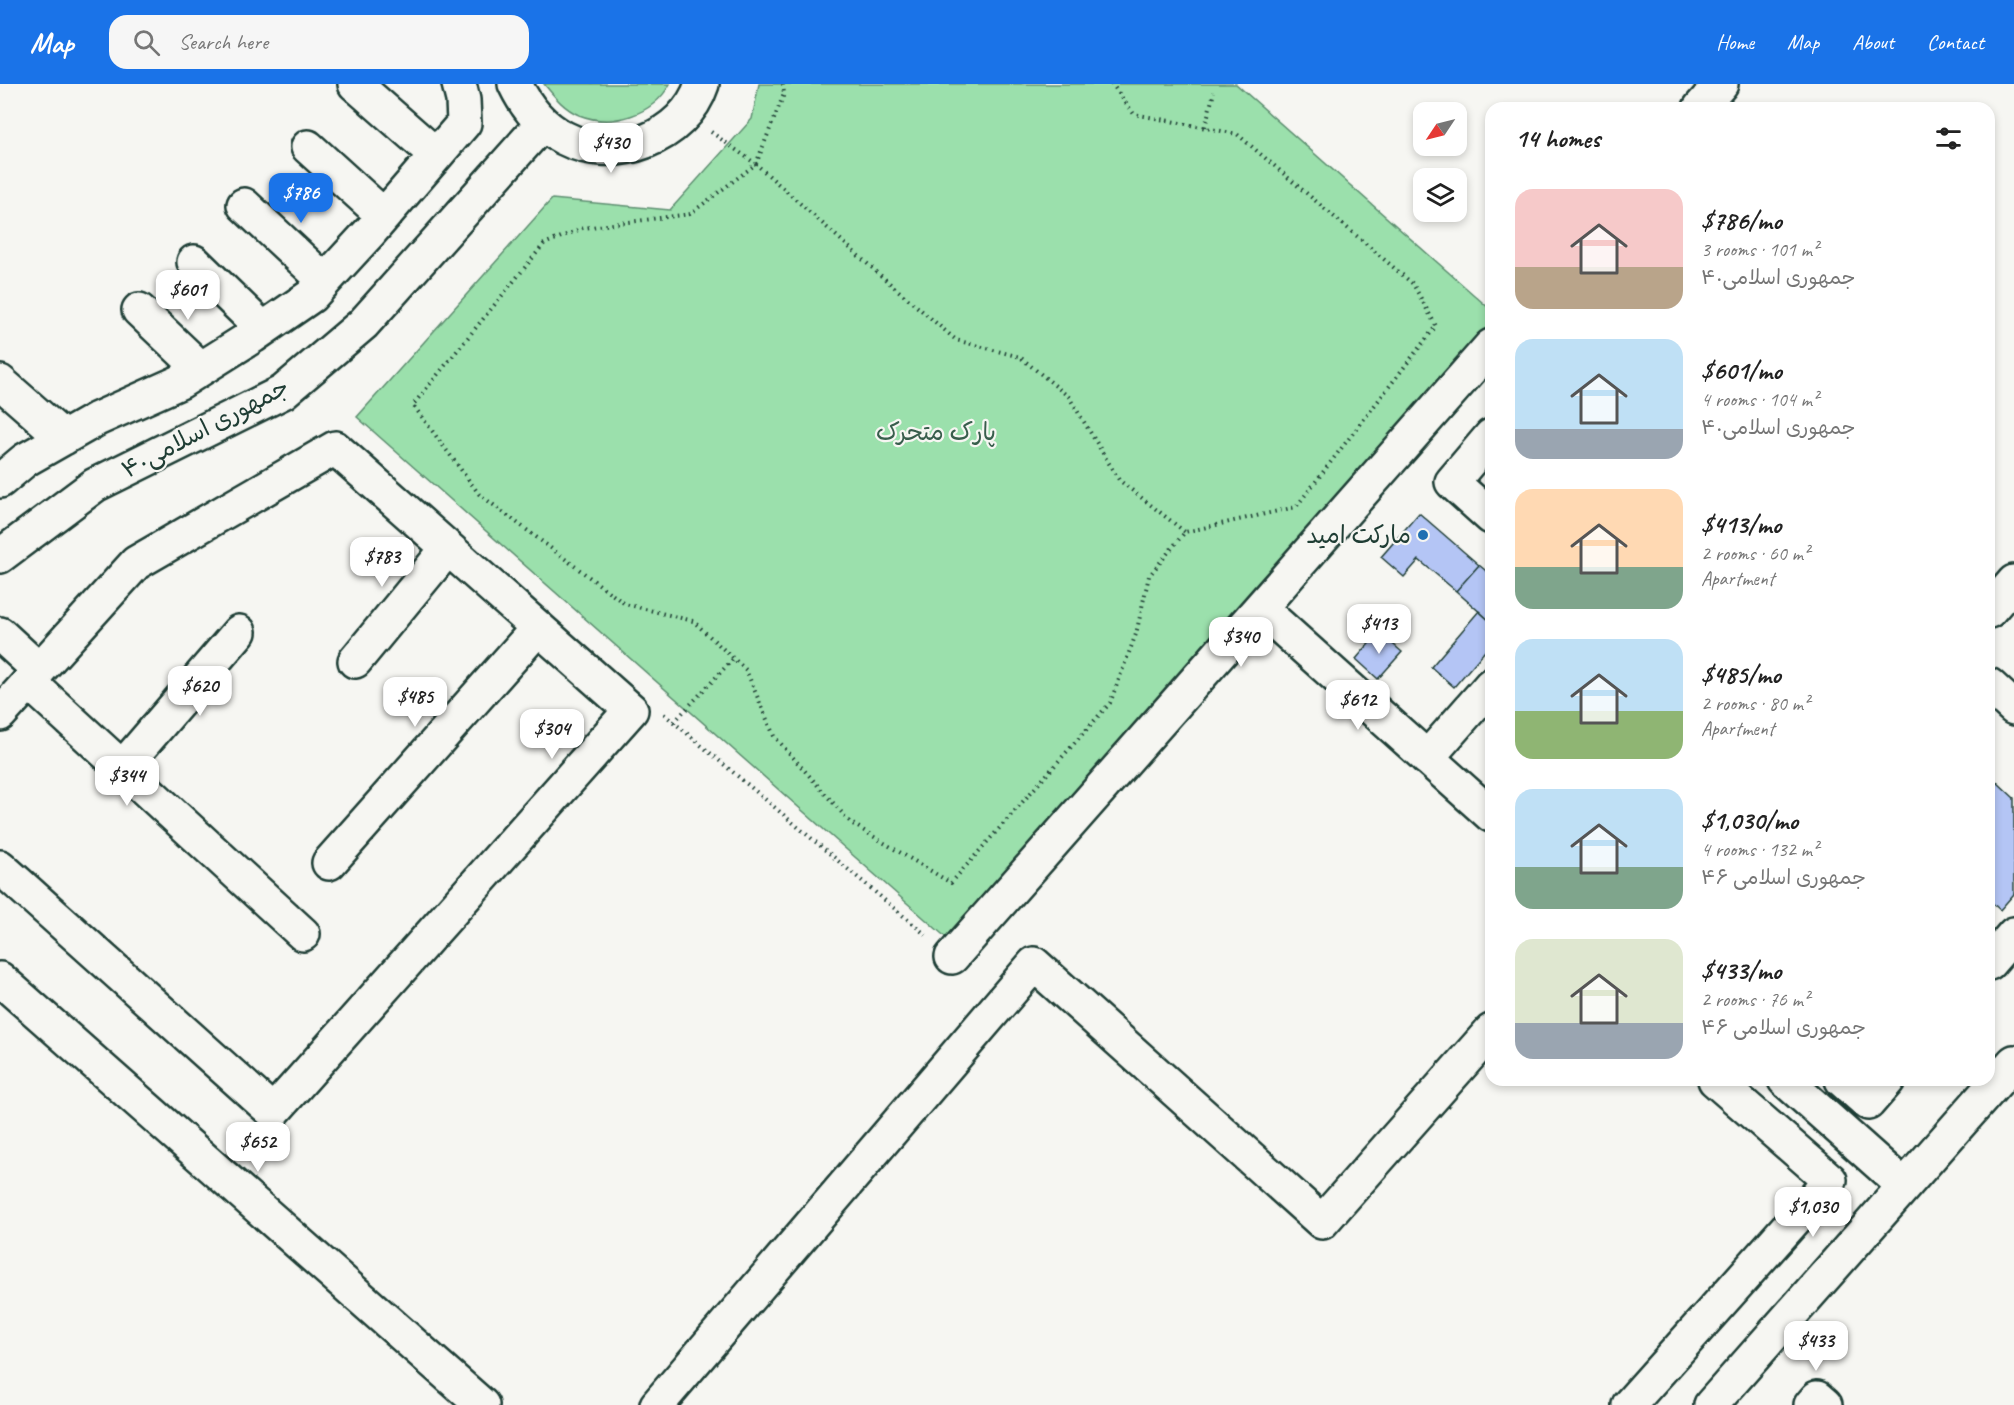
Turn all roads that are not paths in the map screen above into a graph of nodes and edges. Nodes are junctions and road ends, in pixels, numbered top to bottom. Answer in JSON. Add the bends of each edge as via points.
{"nodes":[{"id":1,"x":355,"y":84,"type":"edge"},
{"id":2,"x":459,"y":84,"type":"edge"},
{"id":3,"x":515,"y":84,"type":"edge"},
{"id":4,"x":702,"y":84,"type":"edge"},
{"id":5,"x":1721,"y":84,"type":"edge"},
{"id":6,"x":1705,"y":102,"type":"edge"},
{"id":7,"x":542,"y":124,"type":"junction"},
{"id":8,"x":308,"y":147,"type":"dead end"},
{"id":9,"x":436,"y":155,"type":"junction"},
{"id":10,"x":243,"y":205,"type":"dead end"},
{"id":11,"x":384,"y":216,"type":"junction"},
{"id":12,"x":194,"y":262,"type":"dead end"},
{"id":13,"x":325,"y":281,"type":"junction"},
{"id":14,"x":139,"y":310,"type":"dead end"},
{"id":15,"x":263,"y":329,"type":"junction"},
{"id":16,"x":1485,"y":353,"type":"edge"},
{"id":17,"x":201,"y":369,"type":"junction"},
{"id":18,"x":0,"y":382,"type":"edge"},
{"id":19,"x":64,"y":438,"type":"junction"},
{"id":20,"x":1485,"y":443,"type":"edge"},
{"id":21,"x":2,"y":477,"type":"edge"},
{"id":22,"x":1485,"y":512,"type":"edge"},
{"id":23,"x":448,"y":548,"type":"junction"},
{"id":24,"x":0,"y":556,"type":"edge"},
{"id":25,"x":2014,"y":582,"type":"edge"},
{"id":26,"x":1995,"y":604,"type":"edge"},
{"id":27,"x":1260,"y":608,"type":"junction"},
{"id":28,"x":538,"y":628,"type":"junction"},
{"id":29,"x":239,"y":633,"type":"dead end"},
{"id":30,"x":0,"y":634,"type":"edge"},
{"id":31,"x":355,"y":661,"type":"dead end"},
{"id":32,"x":34,"y":676,"type":"junction"},
{"id":33,"x":1995,"y":691,"type":"edge"},
{"id":34,"x":1485,"y":692,"type":"edge"},
{"id":35,"x":2014,"y":708,"type":"edge"},
{"id":36,"x":0,"y":714,"type":"edge"},
{"id":37,"x":1427,"y":758,"type":"junction"},
{"id":38,"x":122,"y":768,"type":"junction"},
{"id":39,"x":1485,"y":810,"type":"edge"},
{"id":40,"x":329,"y":863,"type":"dead end"},
{"id":41,"x":0,"y":867,"type":"edge"},
{"id":42,"x":303,"y":934,"type":"dead end"},
{"id":43,"x":2014,"y":934,"type":"edge"},
{"id":44,"x":1995,"y":956,"type":"edge"},
{"id":45,"x":952,"y":957,"type":"dead end"},
{"id":46,"x":0,"y":979,"type":"edge"},
{"id":47,"x":1485,"y":1037,"type":"edge"},
{"id":48,"x":2014,"y":1062,"type":"edge"},
{"id":49,"x":1995,"y":1083,"type":"edge"},
{"id":50,"x":1722,"y":1086,"type":"edge"},
{"id":51,"x":1792,"y":1086,"type":"edge"},
{"id":52,"x":1848,"y":1086,"type":"edge"},
{"id":53,"x":1883,"y":1086,"type":"edge"},
{"id":54,"x":1993,"y":1086,"type":"edge"},
{"id":55,"x":1904,"y":1186,"type":"junction"},
{"id":56,"x":482,"y":1405,"type":"edge"},
{"id":57,"x":657,"y":1405,"type":"edge"},
{"id":58,"x":1629,"y":1405,"type":"edge"},
{"id":59,"x":1711,"y":1405,"type":"edge"},
{"id":60,"x":1811,"y":1405,"type":"edge"},
{"id":61,"x":1825,"y":1405,"type":"edge"}],
"edges":[{"from":1,"to":9,"type":"street"},
{"from":2,"to":9,"type":"street","via":[[464,123]]},
{"from":3,"to":7,"type":"street"},
{"from":4,"to":7,"type":"street","via":[[684,115],[641,144],[616,149],[589,147],[564,139]]},
{"from":5,"to":6,"type":"street"},
{"from":7,"to":24,"type":"street","name":"جمهوری اسلامی۴۰","via":[[363,324],[283,392],[95,485]]},
{"from":8,"to":11,"type":"street"},
{"from":9,"to":11,"type":"street"},
{"from":10,"to":13,"type":"street"},
{"from":11,"to":13,"type":"street"},
{"from":12,"to":15,"type":"street"},
{"from":13,"to":15,"type":"street"},
{"from":14,"to":17,"type":"street"},
{"from":15,"to":17,"type":"street"},
{"from":16,"to":27,"type":"street"},
{"from":17,"to":19,"type":"street"},
{"from":18,"to":19,"type":"street"},
{"from":19,"to":21,"type":"street"},
{"from":20,"to":22,"type":"street","via":[[1452,482]]},
{"from":23,"to":28,"type":"street"},
{"from":23,"to":31,"type":"street"},
{"from":23,"to":32,"type":"street","via":[[335,448],[136,563]]},
{"from":25,"to":26,"type":"street"},
{"from":27,"to":37,"type":"street"},
{"from":27,"to":45,"type":"street"},
{"from":28,"to":40,"type":"street"},
{"from":28,"to":41,"type":"street","via":[[631,710],[273,1112]]},
{"from":29,"to":38,"type":"street"},
{"from":30,"to":32,"type":"street"},
{"from":32,"to":36,"type":"street"},
{"from":32,"to":38,"type":"street"},
{"from":33,"to":35,"type":"street"},
{"from":34,"to":37,"type":"street"},
{"from":37,"to":39,"type":"street"},
{"from":38,"to":42,"type":"street"},
{"from":43,"to":44,"type":"street"},
{"from":46,"to":56,"type":"street"},
{"from":47,"to":57,"type":"street","via":[[1322,1222],[1034,964]]},
{"from":48,"to":49,"type":"street"},
{"from":50,"to":58,"type":"street","via":[[1830,1180]]},
{"from":51,"to":55,"type":"street"},
{"from":52,"to":53,"type":"street","via":[[1868,1104]]},
{"from":54,"to":55,"type":"street"},
{"from":55,"to":59,"type":"street"},
{"from":60,"to":61,"type":"street","via":[[1817,1398]]}]}
